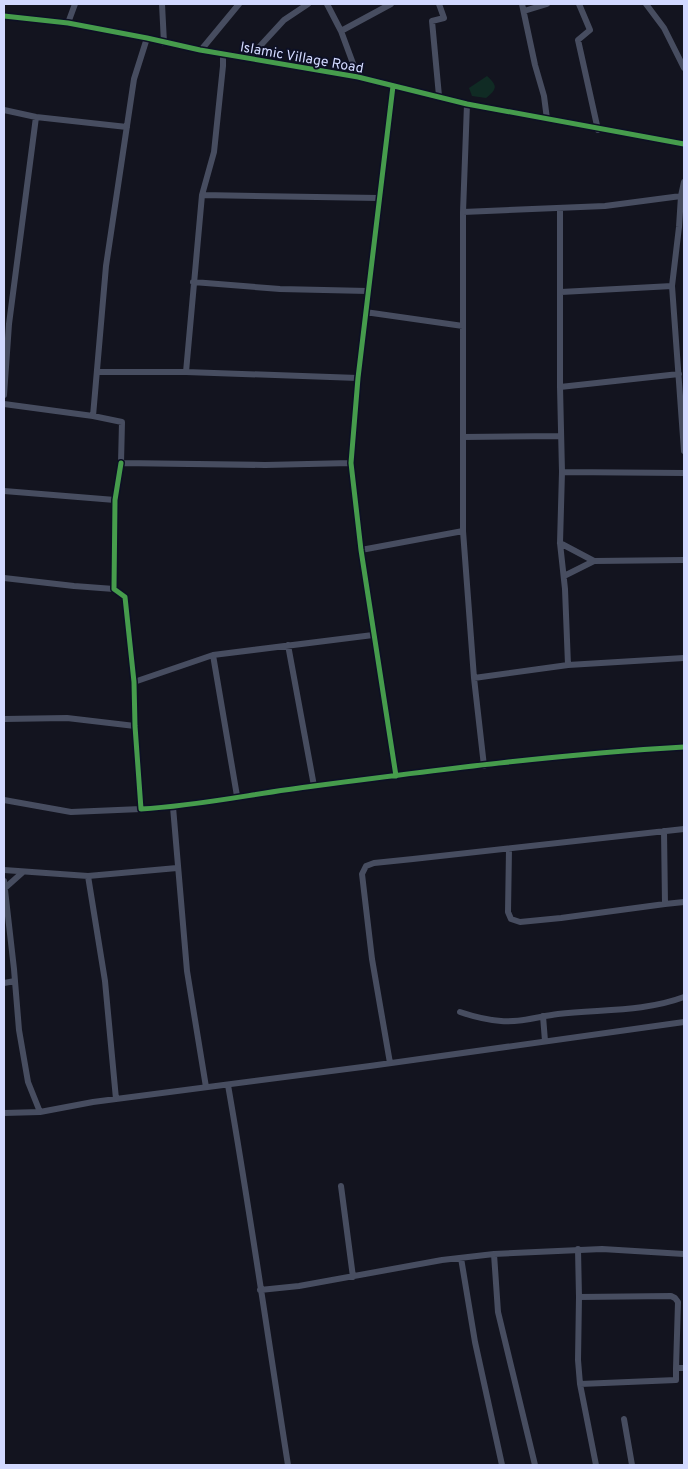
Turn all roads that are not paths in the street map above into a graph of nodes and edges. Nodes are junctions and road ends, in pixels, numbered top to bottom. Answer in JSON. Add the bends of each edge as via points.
{"nodes":[{"id":1,"x":75,"y":4,"type":"edge"},
{"id":2,"x":163,"y":4,"type":"edge"},
{"id":3,"x":239,"y":4,"type":"edge"},
{"id":4,"x":308,"y":4,"type":"edge"},
{"id":5,"x":327,"y":4,"type":"edge"},
{"id":6,"x":391,"y":4,"type":"edge"},
{"id":7,"x":439,"y":4,"type":"edge"},
{"id":8,"x":547,"y":4,"type":"edge"},
{"id":9,"x":579,"y":4,"type":"edge"},
{"id":10,"x":646,"y":4,"type":"edge"},
{"id":11,"x":523,"y":7,"type":"edge"},
{"id":12,"x":4,"y":16,"type":"edge"},
{"id":13,"x":68,"y":23,"type":"junction"},
{"id":14,"x":341,"y":31,"type":"junction"},
{"id":15,"x":147,"y":38,"type":"junction"},
{"id":16,"x":164,"y":42,"type":"junction"},
{"id":17,"x":201,"y":50,"type":"junction"},
{"id":18,"x":222,"y":54,"type":"junction"},
{"id":19,"x":249,"y":58,"type":"junction"},
{"id":20,"x":684,"y":68,"type":"edge"},
{"id":21,"x":358,"y":77,"type":"junction"},
{"id":22,"x":393,"y":86,"type":"junction"},
{"id":23,"x":439,"y":96,"type":"junction"},
{"id":24,"x":467,"y":104,"type":"junction"},
{"id":25,"x":4,"y":110,"type":"edge"},
{"id":26,"x":36,"y":117,"type":"junction"},
{"id":27,"x":547,"y":119,"type":"junction"},
{"id":28,"x":127,"y":127,"type":"junction"},
{"id":29,"x":598,"y":130,"type":"junction"},
{"id":30,"x":684,"y":144,"type":"edge"},
{"id":31,"x":684,"y":182,"type":"edge"},
{"id":32,"x":202,"y":195,"type":"junction"},
{"id":33,"x":681,"y":196,"type":"junction"},
{"id":34,"x":378,"y":198,"type":"junction"},
{"id":35,"x":560,"y":208,"type":"junction"},
{"id":36,"x":463,"y":212,"type":"junction"},
{"id":37,"x":193,"y":282,"type":"junction"},
{"id":38,"x":672,"y":286,"type":"junction"},
{"id":39,"x":368,"y":291,"type":"junction"},
{"id":40,"x":561,"y":292,"type":"junction"},
{"id":41,"x":365,"y":312,"type":"junction"},
{"id":42,"x":6,"y":324,"type":"edge"},
{"id":43,"x":463,"y":326,"type":"junction"},
{"id":44,"x":97,"y":372,"type":"junction"},
{"id":45,"x":186,"y":372,"type":"junction"},
{"id":46,"x":679,"y":374,"type":"junction"},
{"id":47,"x":358,"y":378,"type":"junction"},
{"id":48,"x":560,"y":387,"type":"junction"},
{"id":49,"x":4,"y":395,"type":"edge"},
{"id":50,"x":4,"y":404,"type":"edge"},
{"id":51,"x":93,"y":416,"type":"junction"},
{"id":52,"x":561,"y":436,"type":"junction"},
{"id":53,"x":463,"y":437,"type":"junction"},
{"id":54,"x":684,"y":451,"type":"edge"},
{"id":55,"x":121,"y":463,"type":"junction"},
{"id":56,"x":351,"y":463,"type":"junction"},
{"id":57,"x":562,"y":472,"type":"junction"},
{"id":58,"x":684,"y":473,"type":"edge"},
{"id":59,"x":4,"y":491,"type":"edge"},
{"id":60,"x":115,"y":500,"type":"junction"},
{"id":61,"x":463,"y":531,"type":"junction"},
{"id":62,"x":560,"y":543,"type":"junction"},
{"id":63,"x":361,"y":550,"type":"junction"},
{"id":64,"x":684,"y":560,"type":"edge"},
{"id":65,"x":594,"y":562,"type":"junction"},
{"id":66,"x":564,"y":576,"type":"junction"},
{"id":67,"x":4,"y":578,"type":"edge"},
{"id":68,"x":114,"y":589,"type":"junction"},
{"id":69,"x":373,"y":635,"type":"junction"},
{"id":70,"x":288,"y":645,"type":"junction"},
{"id":71,"x":213,"y":655,"type":"junction"},
{"id":72,"x":684,"y":658,"type":"edge"},
{"id":73,"x":568,"y":665,"type":"junction"},
{"id":74,"x":474,"y":678,"type":"junction"},
{"id":75,"x":134,"y":682,"type":"junction"},
{"id":76,"x":4,"y":719,"type":"edge"},
{"id":77,"x":135,"y":726,"type":"junction"},
{"id":78,"x":684,"y":747,"type":"edge"},
{"id":79,"x":484,"y":766,"type":"junction"},
{"id":80,"x":396,"y":776,"type":"junction"},
{"id":81,"x":314,"y":786,"type":"junction"},
{"id":82,"x":237,"y":796,"type":"junction"},
{"id":83,"x":4,"y":800,"type":"edge"},
{"id":84,"x":173,"y":807,"type":"junction"},
{"id":85,"x":141,"y":808,"type":"junction"},
{"id":86,"x":684,"y":829,"type":"edge"},
{"id":87,"x":664,"y":831,"type":"junction"},
{"id":88,"x":509,"y":848,"type":"junction"},
{"id":89,"x":177,"y":868,"type":"junction"},
{"id":90,"x":4,"y":870,"type":"edge"},
{"id":91,"x":23,"y":872,"type":"junction"},
{"id":92,"x":88,"y":876,"type":"junction"},
{"id":93,"x":4,"y":880,"type":"edge"},
{"id":94,"x":5,"y":888,"type":"junction"},
{"id":95,"x":684,"y":902,"type":"edge"},
{"id":96,"x":665,"y":904,"type":"junction"},
{"id":97,"x":15,"y":981,"type":"junction"},
{"id":98,"x":4,"y":983,"type":"edge"},
{"id":99,"x":684,"y":997,"type":"edge"},
{"id":100,"x":460,"y":1012,"type":"dead end"},
{"id":101,"x":543,"y":1016,"type":"junction"},
{"id":102,"x":684,"y":1022,"type":"edge"},
{"id":103,"x":545,"y":1041,"type":"junction"},
{"id":104,"x":390,"y":1064,"type":"junction"},
{"id":105,"x":228,"y":1085,"type":"junction"},
{"id":106,"x":206,"y":1087,"type":"junction"},
{"id":107,"x":116,"y":1099,"type":"junction"},
{"id":108,"x":40,"y":1112,"type":"junction"},
{"id":109,"x":4,"y":1113,"type":"edge"},
{"id":110,"x":341,"y":1186,"type":"dead end"},
{"id":111,"x":578,"y":1249,"type":"junction"},
{"id":112,"x":494,"y":1254,"type":"junction"},
{"id":113,"x":684,"y":1254,"type":"edge"},
{"id":114,"x":461,"y":1258,"type":"junction"},
{"id":115,"x":353,"y":1277,"type":"junction"},
{"id":116,"x":260,"y":1290,"type":"junction"},
{"id":117,"x":579,"y":1297,"type":"junction"},
{"id":118,"x":676,"y":1368,"type":"junction"},
{"id":119,"x":684,"y":1368,"type":"edge"},
{"id":120,"x":580,"y":1384,"type":"junction"},
{"id":121,"x":624,"y":1419,"type":"dead end"},
{"id":122,"x":288,"y":1465,"type":"edge"},
{"id":123,"x":502,"y":1465,"type":"edge"},
{"id":124,"x":535,"y":1465,"type":"edge"},
{"id":125,"x":596,"y":1465,"type":"edge"},
{"id":126,"x":632,"y":1465,"type":"edge"}],
"edges":[{"from":1,"to":13,"type":"street"},
{"from":2,"to":16,"type":"street"},
{"from":3,"to":17,"type":"street"},
{"from":4,"to":19,"type":"street","via":[[284,20]]},
{"from":5,"to":14,"type":"street"},
{"from":6,"to":14,"type":"street"},
{"from":7,"to":23,"type":"street","via":[[444,18],[432,21]]},
{"from":8,"to":11,"type":"street"},
{"from":9,"to":29,"type":"street","via":[[590,30],[578,40]]},
{"from":10,"to":20,"type":"street","via":[[664,28]]},
{"from":11,"to":27,"type":"street"},
{"from":12,"to":13,"type":"street","name":"Islamic Village Road"},
{"from":13,"to":15,"type":"street","name":"Islamic Village Road"},
{"from":14,"to":21,"type":"street"},
{"from":15,"to":16,"type":"street","name":"Islamic Village Road"},
{"from":15,"to":28,"type":"street","via":[[134,79]]},
{"from":16,"to":17,"type":"street","name":"Islamic Village Road"},
{"from":17,"to":18,"type":"street","name":"Islamic Village Road"},
{"from":18,"to":19,"type":"street","name":"Islamic Village Road"},
{"from":18,"to":32,"type":"street","via":[[214,152]]},
{"from":19,"to":21,"type":"street","name":"Islamic Village Road"},
{"from":21,"to":22,"type":"street","name":"Islamic Village Road"},
{"from":22,"to":23,"type":"street","name":"Islamic Village Road"},
{"from":22,"to":34,"type":"street"},
{"from":23,"to":24,"type":"street","name":"Islamic Village Road"},
{"from":24,"to":27,"type":"street","name":"Islamic Village Road"},
{"from":24,"to":36,"type":"street"},
{"from":25,"to":26,"type":"street"},
{"from":26,"to":28,"type":"street"},
{"from":26,"to":42,"type":"street"},
{"from":27,"to":29,"type":"street","name":"Islamic Village Road"},
{"from":28,"to":44,"type":"street","via":[[106,266]]},
{"from":29,"to":30,"type":"street","name":"Islamic Village Road"},
{"from":31,"to":33,"type":"street"},
{"from":32,"to":34,"type":"street"},
{"from":32,"to":37,"type":"street"},
{"from":33,"to":35,"type":"street"},
{"from":33,"to":38,"type":"street"},
{"from":34,"to":39,"type":"street"},
{"from":35,"to":36,"type":"street"},
{"from":35,"to":40,"type":"street"},
{"from":36,"to":43,"type":"street"},
{"from":37,"to":39,"type":"street","via":[[280,289]]},
{"from":37,"to":45,"type":"street"},
{"from":38,"to":40,"type":"street"},
{"from":38,"to":46,"type":"street"},
{"from":39,"to":41,"type":"street"},
{"from":40,"to":48,"type":"street"},
{"from":41,"to":43,"type":"street"},
{"from":41,"to":47,"type":"street"},
{"from":42,"to":49,"type":"street"},
{"from":43,"to":53,"type":"street"},
{"from":44,"to":45,"type":"street"},
{"from":44,"to":51,"type":"street"},
{"from":45,"to":47,"type":"street"},
{"from":46,"to":48,"type":"street"},
{"from":46,"to":54,"type":"street"},
{"from":47,"to":56,"type":"street"},
{"from":48,"to":52,"type":"street"},
{"from":50,"to":51,"type":"street"},
{"from":51,"to":55,"type":"street","via":[[122,422]]},
{"from":52,"to":53,"type":"street"},
{"from":52,"to":57,"type":"street"},
{"from":53,"to":61,"type":"street"},
{"from":55,"to":56,"type":"street"},
{"from":55,"to":60,"type":"street"},
{"from":56,"to":63,"type":"street"},
{"from":57,"to":58,"type":"street"},
{"from":57,"to":62,"type":"street"},
{"from":59,"to":60,"type":"street"},
{"from":60,"to":68,"type":"street"},
{"from":61,"to":63,"type":"street"},
{"from":61,"to":74,"type":"street"},
{"from":62,"to":65,"type":"street"},
{"from":62,"to":66,"type":"street"},
{"from":63,"to":69,"type":"street"},
{"from":64,"to":65,"type":"street"},
{"from":65,"to":66,"type":"street"},
{"from":66,"to":73,"type":"street"},
{"from":67,"to":68,"type":"street"},
{"from":68,"to":75,"type":"street","via":[[125,597]]},
{"from":69,"to":70,"type":"street"},
{"from":69,"to":80,"type":"street"},
{"from":70,"to":71,"type":"street"},
{"from":70,"to":81,"type":"street"},
{"from":71,"to":75,"type":"street"},
{"from":71,"to":82,"type":"street"},
{"from":72,"to":73,"type":"street"},
{"from":73,"to":74,"type":"street"},
{"from":74,"to":79,"type":"street"},
{"from":75,"to":77,"type":"street"},
{"from":76,"to":77,"type":"street","via":[[67,718]]},
{"from":77,"to":85,"type":"street"},
{"from":78,"to":79,"type":"street","via":[[625,750]]},
{"from":79,"to":80,"type":"street"},
{"from":80,"to":81,"type":"street"},
{"from":81,"to":82,"type":"street"},
{"from":82,"to":84,"type":"street"},
{"from":83,"to":85,"type":"street","via":[[71,812]]},
{"from":84,"to":85,"type":"street"},
{"from":84,"to":89,"type":"street"},
{"from":86,"to":87,"type":"street"},
{"from":87,"to":88,"type":"street"},
{"from":87,"to":96,"type":"street"},
{"from":88,"to":96,"type":"street","via":[[508,912],[512,920],[561,918]]},
{"from":88,"to":104,"type":"street","via":[[374,863],[363,869],[372,959]]},
{"from":89,"to":92,"type":"street"},
{"from":89,"to":106,"type":"street","via":[[187,970]]},
{"from":90,"to":91,"type":"street"},
{"from":91,"to":92,"type":"street"},
{"from":91,"to":94,"type":"street"},
{"from":92,"to":107,"type":"street","via":[[106,990]]},
{"from":93,"to":94,"type":"street"},
{"from":94,"to":97,"type":"street"},
{"from":95,"to":96,"type":"street"},
{"from":97,"to":98,"type":"street"},
{"from":97,"to":108,"type":"street","via":[[28,1082]]},
{"from":99,"to":101,"type":"street","via":[[666,1004]]},
{"from":100,"to":101,"type":"street","via":[[502,1021]]},
{"from":101,"to":103,"type":"street"},
{"from":102,"to":103,"type":"street"},
{"from":103,"to":104,"type":"street"},
{"from":104,"to":105,"type":"street"},
{"from":105,"to":106,"type":"street"},
{"from":105,"to":116,"type":"street"},
{"from":106,"to":107,"type":"street"},
{"from":107,"to":108,"type":"street"},
{"from":108,"to":109,"type":"street"},
{"from":110,"to":115,"type":"street"},
{"from":111,"to":112,"type":"street"},
{"from":111,"to":113,"type":"street"},
{"from":111,"to":117,"type":"street"},
{"from":112,"to":114,"type":"street"},
{"from":112,"to":124,"type":"street","via":[[498,1312]]},
{"from":114,"to":115,"type":"street"},
{"from":114,"to":123,"type":"street","via":[[475,1342]]},
{"from":115,"to":116,"type":"street"},
{"from":116,"to":122,"type":"street"},
{"from":117,"to":118,"type":"street","via":[[675,1298],[678,1302]]},
{"from":117,"to":120,"type":"street"},
{"from":118,"to":119,"type":"street"},
{"from":118,"to":120,"type":"street","via":[[676,1380]]},
{"from":120,"to":125,"type":"street"},
{"from":121,"to":126,"type":"street"}]}
